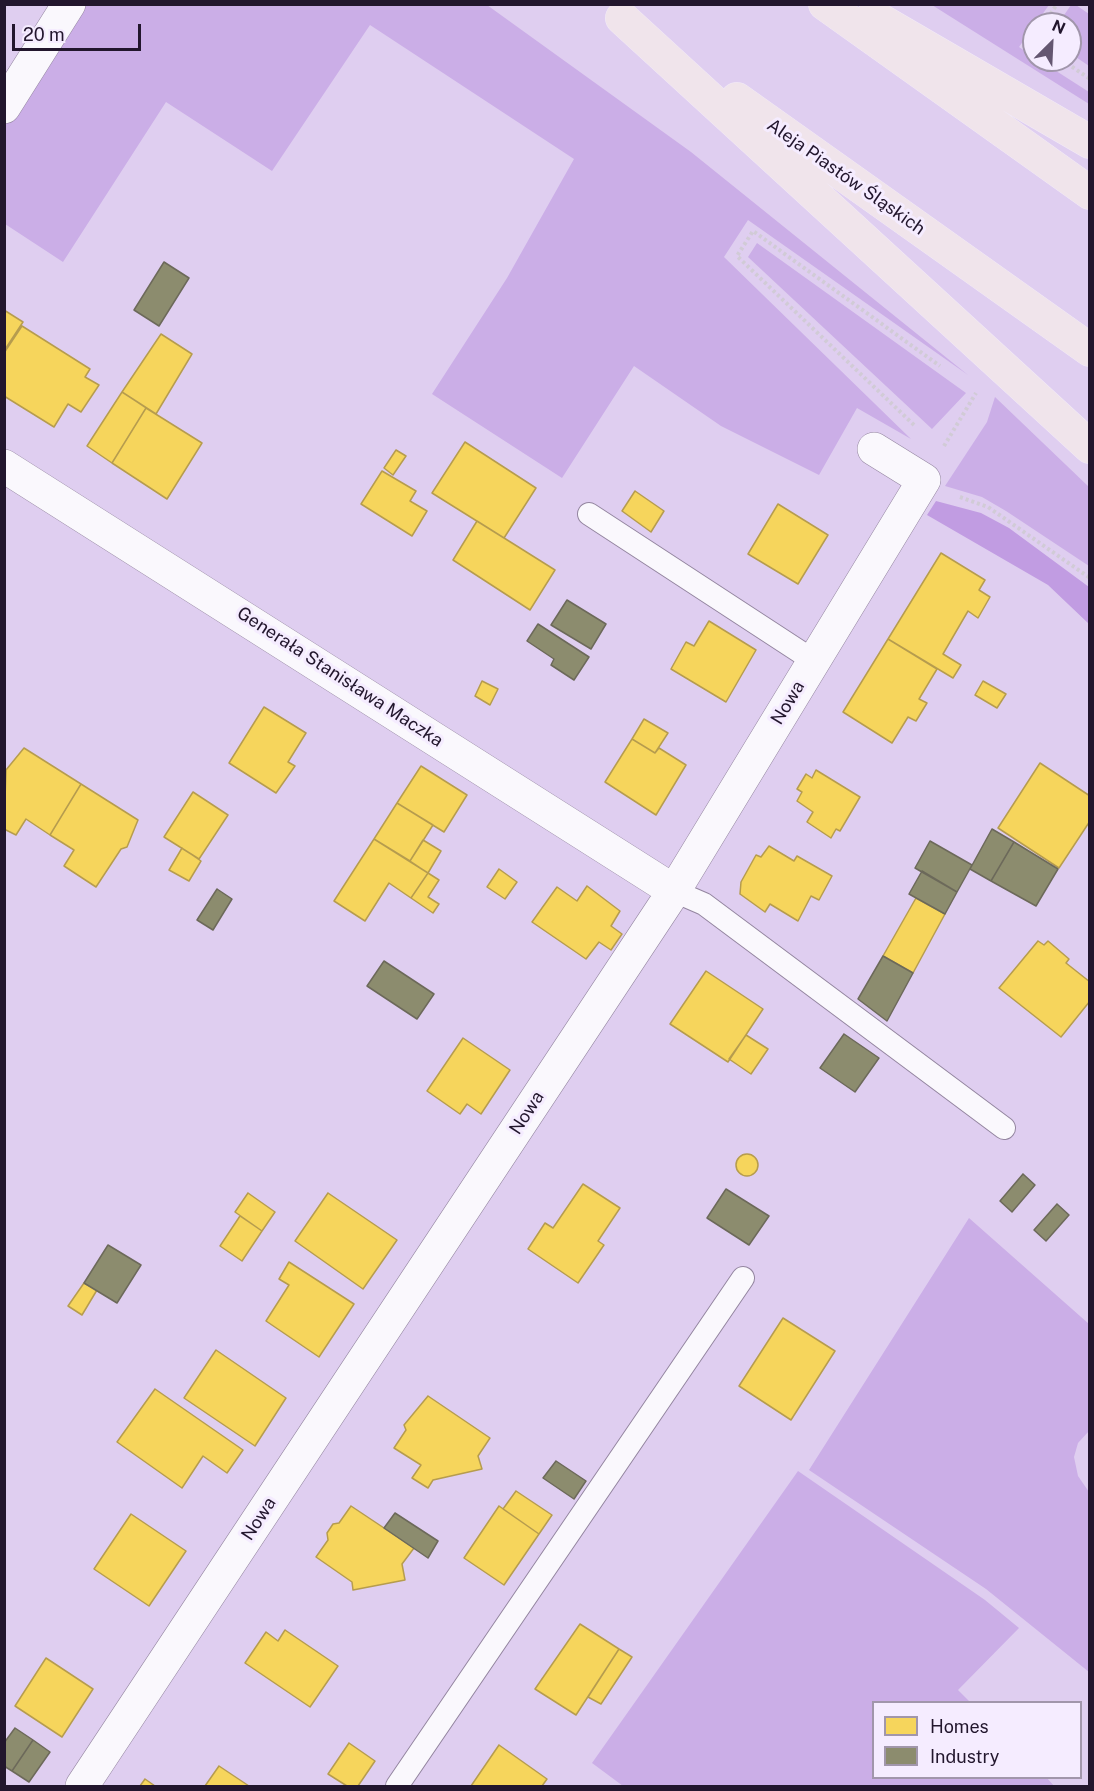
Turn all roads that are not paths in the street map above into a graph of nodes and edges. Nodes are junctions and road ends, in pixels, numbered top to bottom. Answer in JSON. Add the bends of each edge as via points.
{"nodes":[{"id":1,"x":69,"y":4,"type":"edge"},
{"id":2,"x":825,"y":4,"type":"edge"},
{"id":3,"x":855,"y":4,"type":"edge"},
{"id":4,"x":612,"y":11,"type":"edge"},
{"id":5,"x":4,"y":107,"type":"edge"},
{"id":6,"x":1089,"y":141,"type":"edge"},
{"id":7,"x":1089,"y":193,"type":"edge"},
{"id":8,"x":1089,"y":350,"type":"edge"},
{"id":9,"x":1089,"y":447,"type":"edge"},
{"id":10,"x":874,"y":449,"type":"dead end"},
{"id":11,"x":4,"y":465,"type":"edge"},
{"id":12,"x":589,"y":514,"type":"dead end"},
{"id":13,"x":814,"y":660,"type":"junction"},
{"id":14,"x":674,"y":891,"type":"junction"},
{"id":15,"x":1004,"y":1128,"type":"dead end"},
{"id":16,"x":743,"y":1278,"type":"dead end"},
{"id":17,"x":82,"y":1786,"type":"edge"},
{"id":18,"x":397,"y":1786,"type":"edge"}],
"edges":[{"from":1,"to":5,"type":"street"},
{"from":2,"to":7,"type":"highway"},
{"from":3,"to":6,"type":"highway"},
{"from":4,"to":8,"type":"highway","name":"Aleja Piastów Śląskich"},
{"from":4,"to":9,"type":"highway"},
{"from":10,"to":13,"type":"street","name":"Nowa","via":[[924,480]]},
{"from":11,"to":14,"type":"street","name":"Generała Stanisława Maczka"},
{"from":12,"to":13,"type":"lane"},
{"from":13,"to":14,"type":"street","name":"Nowa"},
{"from":14,"to":15,"type":"lane","via":[[704,904]]},
{"from":14,"to":17,"type":"street","name":"Nowa"},
{"from":16,"to":18,"type":"lane"}]}
